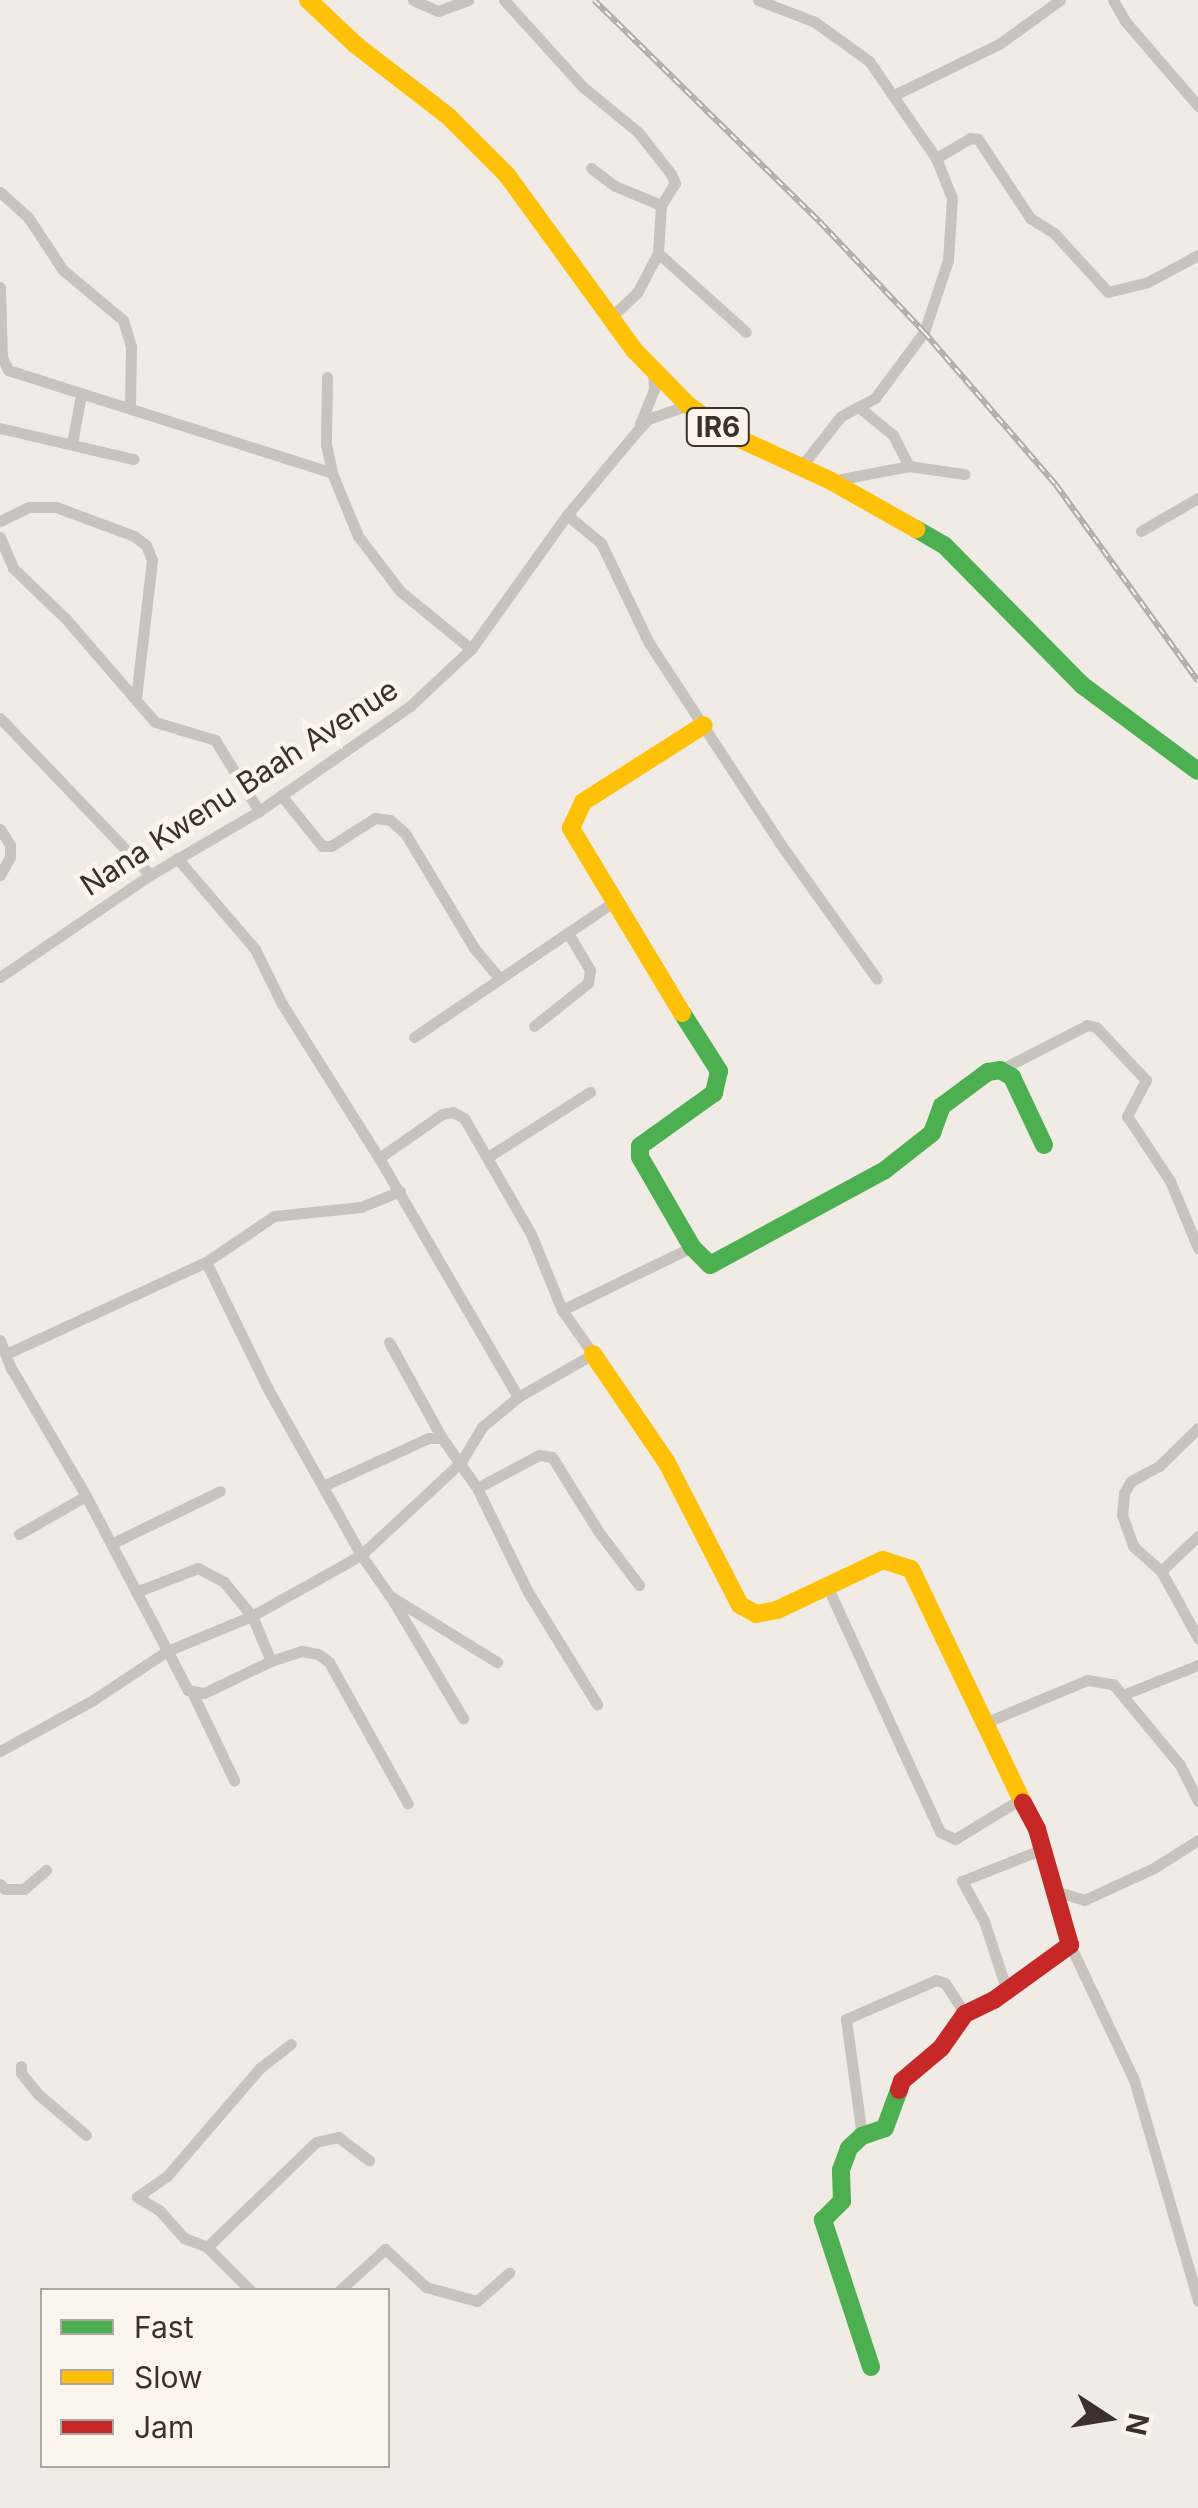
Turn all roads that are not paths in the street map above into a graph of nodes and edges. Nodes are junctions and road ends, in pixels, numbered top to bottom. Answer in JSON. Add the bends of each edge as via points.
{"nodes":[{"id":1,"x":308,"y":0,"type":"edge"},
{"id":2,"x":413,"y":0,"type":"edge"},
{"id":3,"x":468,"y":0,"type":"edge"},
{"id":4,"x":504,"y":0,"type":"edge"},
{"id":5,"x":758,"y":0,"type":"edge"},
{"id":6,"x":1060,"y":0,"type":"edge"},
{"id":7,"x":1113,"y":0,"type":"edge"},
{"id":8,"x":894,"y":95,"type":"junction"},
{"id":9,"x":1198,"y":106,"type":"edge"},
{"id":10,"x":936,"y":158,"type":"junction"},
{"id":11,"x":591,"y":168,"type":"dead end"},
{"id":12,"x":0,"y":192,"type":"edge"},
{"id":13,"x":661,"y":205,"type":"junction"},
{"id":14,"x":658,"y":253,"type":"junction"},
{"id":15,"x":1198,"y":256,"type":"edge"},
{"id":16,"x":0,"y":287,"type":"edge"},
{"id":17,"x":611,"y":316,"type":"junction"},
{"id":18,"x":746,"y":332,"type":"dead end"},
{"id":19,"x":653,"y":371,"type":"junction"},
{"id":20,"x":327,"y":376,"type":"dead end"},
{"id":21,"x":81,"y":396,"type":"junction"},
{"id":22,"x":688,"y":405,"type":"junction"},
{"id":23,"x":130,"y":407,"type":"junction"},
{"id":24,"x":860,"y":408,"type":"junction"},
{"id":25,"x":0,"y":428,"type":"edge"},
{"id":26,"x":637,"y":431,"type":"junction"},
{"id":27,"x":72,"y":443,"type":"junction"},
{"id":28,"x":133,"y":459,"type":"dead end"},
{"id":29,"x":909,"y":466,"type":"junction"},
{"id":30,"x":800,"y":468,"type":"junction"},
{"id":31,"x":332,"y":473,"type":"junction"},
{"id":32,"x":964,"y":474,"type":"dead end"},
{"id":33,"x":831,"y":481,"type":"junction"},
{"id":34,"x":1198,"y":498,"type":"edge"},
{"id":35,"x":567,"y":515,"type":"junction"},
{"id":36,"x":0,"y":522,"type":"edge"},
{"id":37,"x":1141,"y":531,"type":"dead end"},
{"id":38,"x":0,"y":537,"type":"edge"},
{"id":39,"x":471,"y":649,"type":"junction"},
{"id":40,"x":136,"y":698,"type":"junction"},
{"id":41,"x":0,"y":718,"type":"edge"},
{"id":42,"x":704,"y":726,"type":"junction"},
{"id":43,"x":1198,"y":770,"type":"edge"},
{"id":44,"x":281,"y":796,"type":"junction"},
{"id":45,"x":259,"y":811,"type":"junction"},
{"id":46,"x":0,"y":830,"type":"edge"},
{"id":47,"x":177,"y":858,"type":"junction"},
{"id":48,"x":3,"y":872,"type":"edge"},
{"id":49,"x":150,"y":875,"type":"junction"},
{"id":50,"x":612,"y":904,"type":"junction"},
{"id":51,"x":568,"y":933,"type":"junction"},
{"id":52,"x":0,"y":977,"type":"edge"},
{"id":53,"x":876,"y":978,"type":"dead end"},
{"id":54,"x":500,"y":979,"type":"junction"},
{"id":55,"x":534,"y":1026,"type":"dead end"},
{"id":56,"x":414,"y":1038,"type":"dead end"},
{"id":57,"x":1000,"y":1070,"type":"junction"},
{"id":58,"x":590,"y":1092,"type":"dead end"},
{"id":59,"x":1044,"y":1145,"type":"dead end"},
{"id":60,"x":488,"y":1156,"type":"junction"},
{"id":61,"x":379,"y":1158,"type":"junction"},
{"id":62,"x":400,"y":1191,"type":"junction"},
{"id":63,"x":692,"y":1247,"type":"junction"},
{"id":64,"x":1198,"y":1248,"type":"edge"},
{"id":65,"x":206,"y":1262,"type":"junction"},
{"id":66,"x":562,"y":1310,"type":"junction"},
{"id":67,"x":0,"y":1340,"type":"edge"},
{"id":68,"x":389,"y":1342,"type":"dead end"},
{"id":69,"x":6,"y":1354,"type":"junction"},
{"id":70,"x":593,"y":1354,"type":"junction"},
{"id":71,"x":6,"y":1372,"type":"edge"},
{"id":72,"x":518,"y":1397,"type":"junction"},
{"id":73,"x":1198,"y":1428,"type":"edge"},
{"id":74,"x":442,"y":1438,"type":"junction"},
{"id":75,"x":461,"y":1462,"type":"junction"},
{"id":76,"x":323,"y":1486,"type":"junction"},
{"id":77,"x":477,"y":1488,"type":"junction"},
{"id":78,"x":220,"y":1491,"type":"dead end"},
{"id":79,"x":86,"y":1496,"type":"junction"},
{"id":80,"x":20,"y":1534,"type":"dead end"},
{"id":81,"x":1198,"y":1536,"type":"edge"},
{"id":82,"x":111,"y":1544,"type":"junction"},
{"id":83,"x":361,"y":1555,"type":"junction"},
{"id":84,"x":1161,"y":1571,"type":"junction"},
{"id":85,"x":639,"y":1584,"type":"dead end"},
{"id":86,"x":827,"y":1586,"type":"junction"},
{"id":87,"x":136,"y":1592,"type":"junction"},
{"id":88,"x":390,"y":1596,"type":"junction"},
{"id":89,"x":252,"y":1616,"type":"junction"},
{"id":90,"x":1194,"y":1616,"type":"edge"},
{"id":91,"x":1198,"y":1638,"type":"edge"},
{"id":92,"x":167,"y":1651,"type":"junction"},
{"id":93,"x":271,"y":1661,"type":"junction"},
{"id":94,"x":496,"y":1662,"type":"dead end"},
{"id":95,"x":1198,"y":1665,"type":"edge"},
{"id":96,"x":192,"y":1692,"type":"junction"},
{"id":97,"x":1125,"y":1694,"type":"junction"},
{"id":98,"x":598,"y":1704,"type":"dead end"},
{"id":99,"x":463,"y":1718,"type":"dead end"},
{"id":100,"x":982,"y":1724,"type":"junction"},
{"id":101,"x":0,"y":1751,"type":"edge"},
{"id":102,"x":234,"y":1780,"type":"dead end"},
{"id":103,"x":1021,"y":1800,"type":"junction"},
{"id":104,"x":1198,"y":1801,"type":"edge"},
{"id":105,"x":408,"y":1804,"type":"dead end"},
{"id":106,"x":1198,"y":1840,"type":"edge"},
{"id":107,"x":1043,"y":1849,"type":"junction"},
{"id":108,"x":46,"y":1870,"type":"dead end"},
{"id":109,"x":0,"y":1884,"type":"edge"},
{"id":110,"x":1052,"y":1890,"type":"junction"},
{"id":111,"x":1070,"y":1945,"type":"junction"},
{"id":112,"x":1007,"y":1991,"type":"junction"},
{"id":113,"x":965,"y":2014,"type":"junction"},
{"id":114,"x":291,"y":2044,"type":"dead end"},
{"id":115,"x":21,"y":2066,"type":"dead end"},
{"id":116,"x":86,"y":2135,"type":"dead end"},
{"id":117,"x":862,"y":2136,"type":"junction"},
{"id":118,"x":370,"y":2160,"type":"dead end"},
{"id":119,"x":207,"y":2247,"type":"junction"},
{"id":120,"x":509,"y":2273,"type":"dead end"},
{"id":121,"x":248,"y":2288,"type":"edge"},
{"id":122,"x":342,"y":2288,"type":"edge"},
{"id":123,"x":1198,"y":2301,"type":"edge"},
{"id":124,"x":871,"y":2367,"type":"dead end"}],
"edges":[{"from":1,"to":17,"type":"street","number":"IR6","via":[[507,175]]},
{"from":2,"to":3,"type":"street","via":[[438,12]]},
{"from":4,"to":13,"type":"street","via":[[582,87],[638,132],[671,174],[675,183]]},
{"from":5,"to":8,"type":"street","via":[[837,37],[869,62]]},
{"from":6,"to":8,"type":"street","via":[[999,44]]},
{"from":7,"to":9,"type":"street"},
{"from":8,"to":10,"type":"street"},
{"from":10,"to":15,"type":"street","via":[[978,140],[1030,218],[1054,233],[1108,292],[1148,282]]},
{"from":10,"to":24,"type":"street","via":[[952,198],[952,237],[929,322],[875,398]]},
{"from":11,"to":13,"type":"street","via":[[614,186]]},
{"from":12,"to":23,"type":"street","via":[[28,216],[63,270],[124,320],[131,347]]},
{"from":13,"to":14,"type":"street"},
{"from":14,"to":17,"type":"street","via":[[637,292]]},
{"from":14,"to":18,"type":"street"},
{"from":16,"to":21,"type":"street","via":[[4,365]]},
{"from":17,"to":19,"type":"street","number":"IR6"},
{"from":19,"to":22,"type":"street","number":"IR6"},
{"from":19,"to":26,"type":"street","name":"Nana Kwenu Baah Avenue","via":[[654,389]]},
{"from":20,"to":31,"type":"street"},
{"from":21,"to":23,"type":"street"},
{"from":21,"to":27,"type":"street"},
{"from":22,"to":26,"type":"street","name":"Nana Kwenu Baah Avenue","via":[[648,419]]},
{"from":22,"to":30,"type":"street","number":"IR6","via":[[728,434]]},
{"from":23,"to":31,"type":"street"},
{"from":24,"to":29,"type":"street","via":[[893,435]]},
{"from":24,"to":30,"type":"street","via":[[841,416]]},
{"from":25,"to":27,"type":"street"},
{"from":26,"to":35,"type":"street","name":"Nana Kwenu Baah Avenue"},
{"from":27,"to":28,"type":"street"},
{"from":29,"to":32,"type":"street"},
{"from":29,"to":33,"type":"street"},
{"from":30,"to":33,"type":"street","number":"IR6"},
{"from":31,"to":39,"type":"street","via":[[358,536],[379,566]]},
{"from":33,"to":43,"type":"street","number":"IR6","via":[[944,545],[1082,685]]},
{"from":34,"to":37,"type":"street"},
{"from":35,"to":39,"type":"street","name":"Nana Kwenu Baah Avenue"},
{"from":35,"to":42,"type":"street","via":[[600,543],[649,643]]},
{"from":36,"to":40,"type":"street","via":[[29,507],[56,507],[146,546],[152,560]]},
{"from":38,"to":40,"type":"street","via":[[13,568]]},
{"from":39,"to":44,"type":"street","name":"Nana Kwenu Baah Avenue","via":[[410,706]]},
{"from":40,"to":45,"type":"street","via":[[155,722],[214,740]]},
{"from":41,"to":49,"type":"street"},
{"from":42,"to":50,"type":"street","via":[[574,813],[571,828]]},
{"from":42,"to":53,"type":"street"},
{"from":44,"to":45,"type":"street","name":"Nana Kwenu Baah Avenue"},
{"from":44,"to":54,"type":"street","via":[[322,846],[375,818],[390,820]]},
{"from":45,"to":47,"type":"street","name":"Nana Kwenu Baah Avenue"},
{"from":46,"to":48,"type":"street","via":[[10,844]]},
{"from":47,"to":49,"type":"street","name":"Nana Kwenu Baah Avenue"},
{"from":47,"to":61,"type":"street","via":[[254,949]]},
{"from":49,"to":52,"type":"street","name":"Nana Kwenu Baah Avenue"},
{"from":50,"to":51,"type":"street"},
{"from":50,"to":63,"type":"street","via":[[719,1071],[714,1092],[640,1146],[640,1157]]},
{"from":51,"to":54,"type":"street"},
{"from":51,"to":55,"type":"street","via":[[590,970],[588,983]]},
{"from":54,"to":56,"type":"street"},
{"from":57,"to":59,"type":"street","via":[[1012,1077]]},
{"from":57,"to":63,"type":"street","via":[[942,1106],[932,1133],[885,1170],[721,1262],[710,1265]]},
{"from":57,"to":64,"type":"street","via":[[1087,1024],[1096,1027],[1146,1080],[1127,1116],[1170,1181]]},
{"from":58,"to":60,"type":"street"},
{"from":60,"to":61,"type":"street","via":[[453,1112]]},
{"from":60,"to":66,"type":"street"},
{"from":61,"to":62,"type":"street"},
{"from":62,"to":65,"type":"street","via":[[362,1206],[274,1216]]},
{"from":62,"to":72,"type":"street"},
{"from":63,"to":66,"type":"street"},
{"from":65,"to":69,"type":"street"},
{"from":65,"to":76,"type":"street","via":[[244,1346]]},
{"from":66,"to":70,"type":"street"},
{"from":67,"to":69,"type":"street"},
{"from":68,"to":74,"type":"street"},
{"from":69,"to":71,"type":"street"},
{"from":70,"to":72,"type":"street"},
{"from":70,"to":86,"type":"street","via":[[667,1462],[740,1605],[756,1614],[777,1610]]},
{"from":71,"to":79,"type":"street"},
{"from":72,"to":75,"type":"street","via":[[482,1427]]},
{"from":73,"to":84,"type":"street","via":[[1124,1492],[1122,1516],[1133,1546]]},
{"from":74,"to":75,"type":"street"},
{"from":74,"to":76,"type":"street","via":[[428,1438]]},
{"from":75,"to":77,"type":"street"},
{"from":75,"to":83,"type":"street"},
{"from":76,"to":83,"type":"street"},
{"from":77,"to":85,"type":"street","via":[[539,1455],[552,1456]]},
{"from":77,"to":98,"type":"street","via":[[528,1592]]},
{"from":78,"to":82,"type":"street"},
{"from":79,"to":80,"type":"street"},
{"from":79,"to":82,"type":"street"},
{"from":81,"to":84,"type":"street"},
{"from":82,"to":87,"type":"street"},
{"from":83,"to":88,"type":"street"},
{"from":83,"to":89,"type":"street"},
{"from":84,"to":90,"type":"street"},
{"from":86,"to":100,"type":"street","via":[[883,1560],[911,1568]]},
{"from":86,"to":103,"type":"street","via":[[940,1832],[955,1840]]},
{"from":87,"to":89,"type":"street","via":[[198,1568],[224,1582]]},
{"from":87,"to":92,"type":"street"},
{"from":88,"to":94,"type":"street"},
{"from":88,"to":99,"type":"street"},
{"from":89,"to":92,"type":"street"},
{"from":89,"to":93,"type":"street"},
{"from":90,"to":91,"type":"street"},
{"from":92,"to":96,"type":"street"},
{"from":92,"to":101,"type":"street"},
{"from":93,"to":96,"type":"street","via":[[204,1693]]},
{"from":93,"to":105,"type":"street","via":[[302,1651],[329,1662]]},
{"from":95,"to":97,"type":"street"},
{"from":96,"to":102,"type":"street"},
{"from":97,"to":100,"type":"street","via":[[1113,1684],[1087,1680]]},
{"from":97,"to":104,"type":"street","via":[[1180,1765]]},
{"from":100,"to":103,"type":"street"},
{"from":103,"to":107,"type":"street"},
{"from":106,"to":110,"type":"street","via":[[1084,1900]]},
{"from":107,"to":110,"type":"street"},
{"from":107,"to":112,"type":"street","via":[[962,1882],[984,1921]]},
{"from":108,"to":109,"type":"street","via":[[24,1889]]},
{"from":110,"to":111,"type":"street"},
{"from":111,"to":112,"type":"street"},
{"from":111,"to":123,"type":"street","via":[[1134,2080]]},
{"from":112,"to":113,"type":"street"},
{"from":113,"to":117,"type":"street","via":[[941,2048],[902,2081],[885,2128]]},
{"from":113,"to":117,"type":"street","via":[[936,1980],[846,2019]]},
{"from":114,"to":119,"type":"street","via":[[260,2068],[166,2176],[137,2197],[184,2238]]},
{"from":115,"to":116,"type":"street","via":[[38,2094]]},
{"from":117,"to":124,"type":"street","via":[[841,2170],[842,2201],[823,2220]]},
{"from":118,"to":119,"type":"street","via":[[338,2137],[316,2142]]},
{"from":119,"to":121,"type":"street"},
{"from":120,"to":122,"type":"street","via":[[477,2301],[426,2288],[386,2248]]}]}
